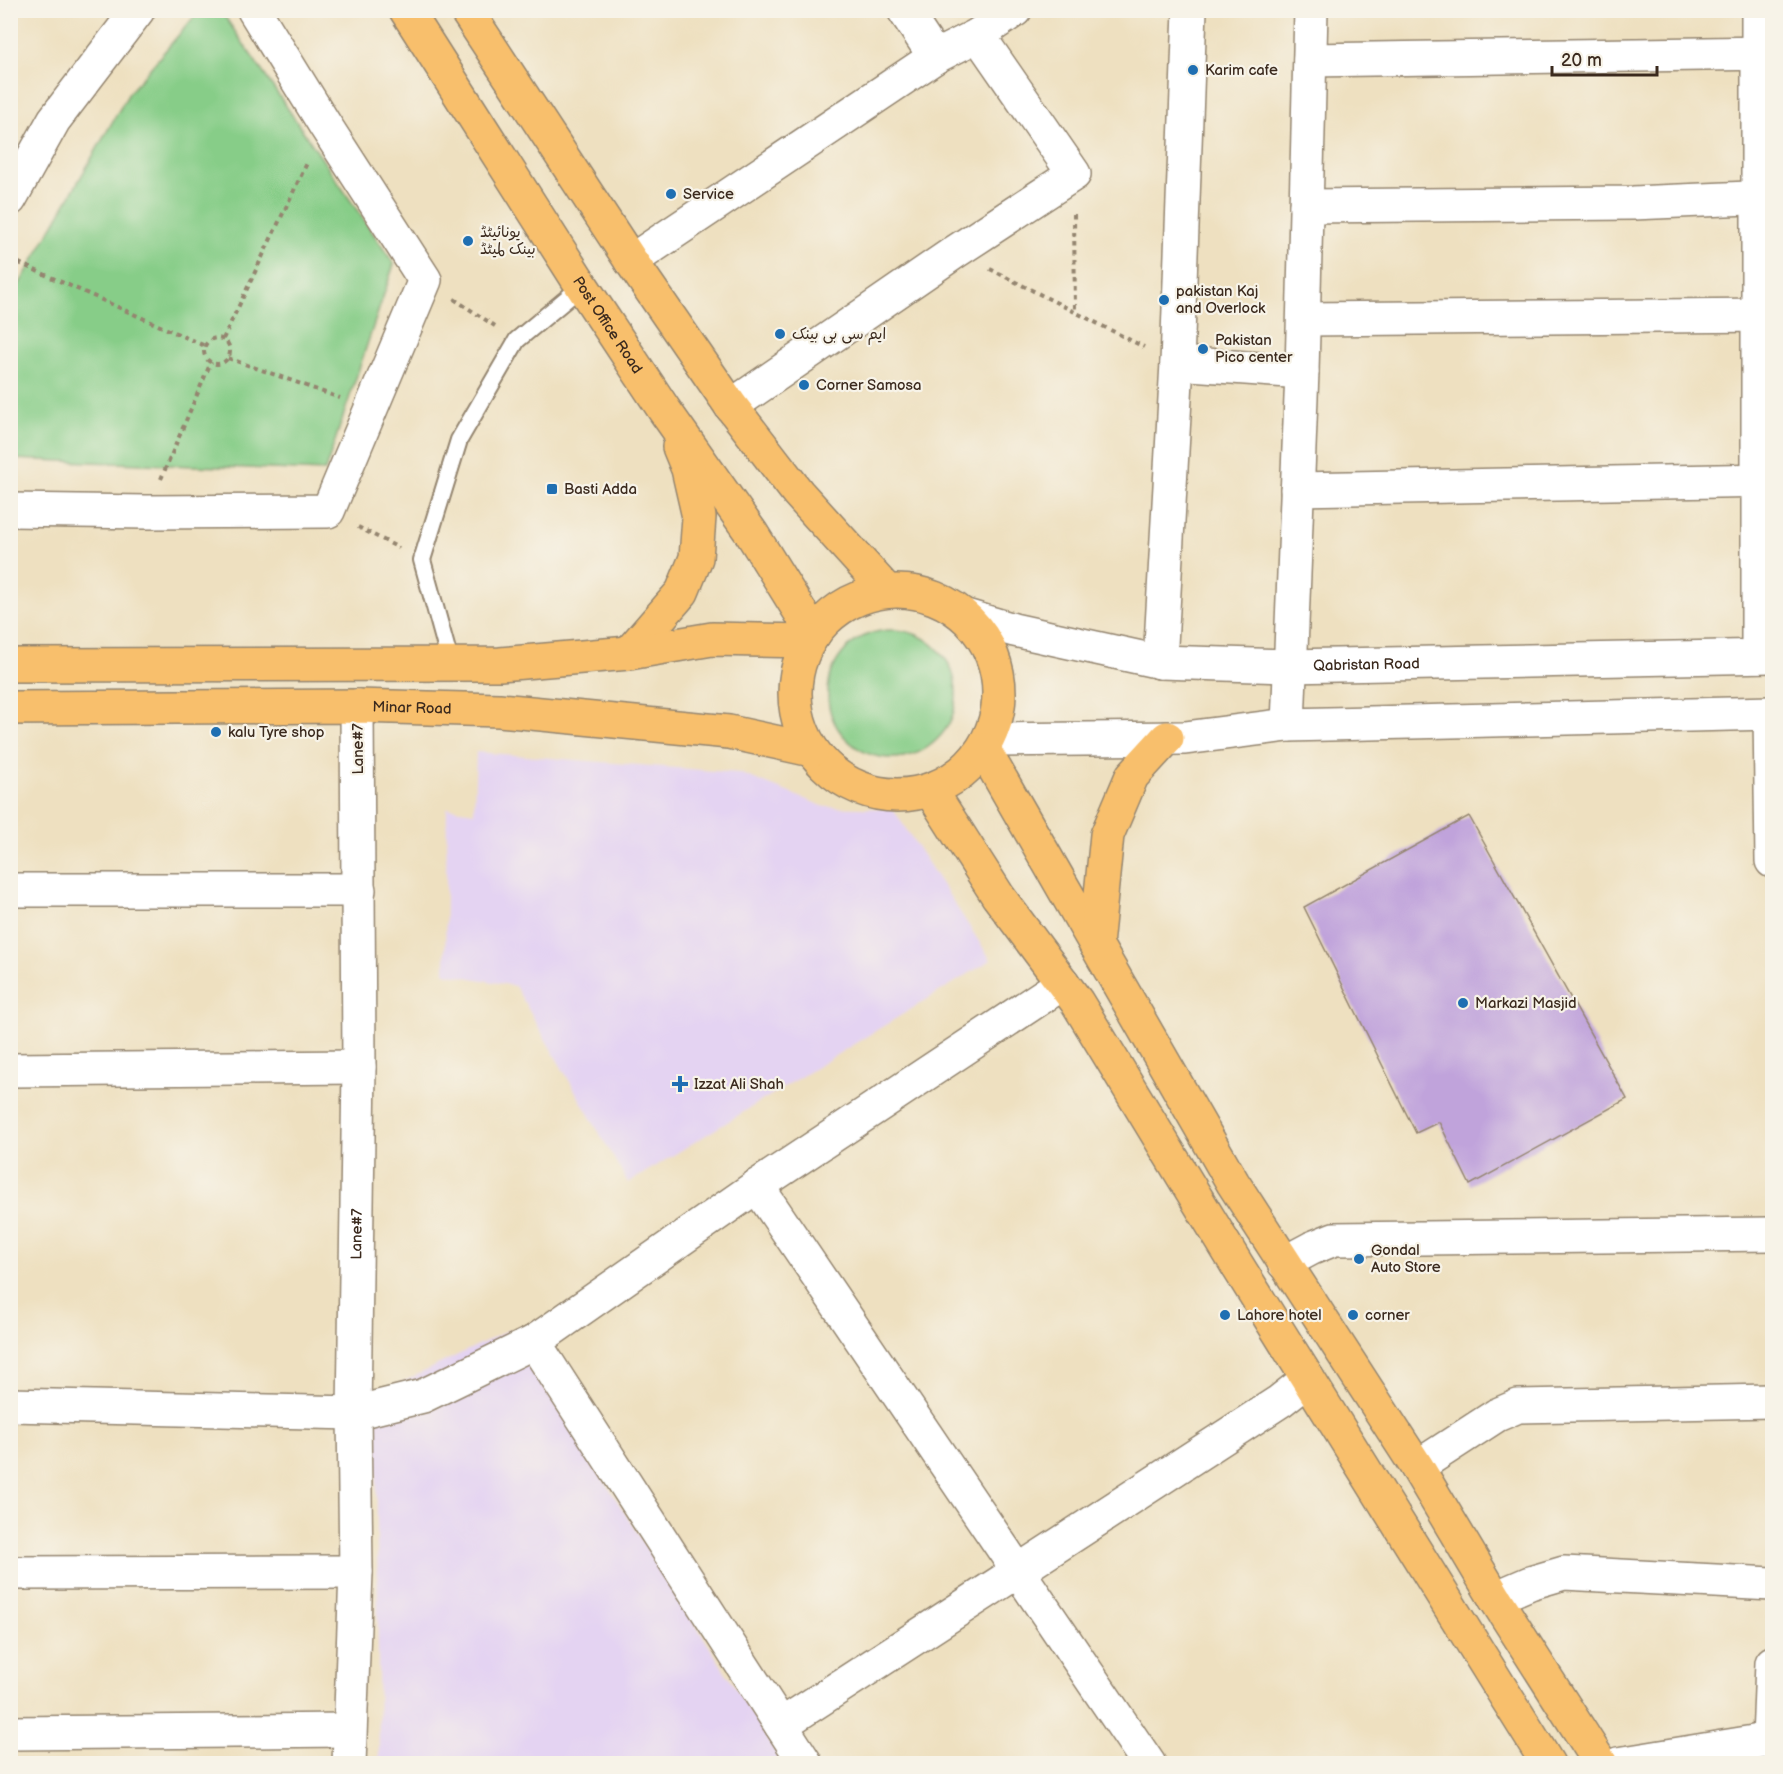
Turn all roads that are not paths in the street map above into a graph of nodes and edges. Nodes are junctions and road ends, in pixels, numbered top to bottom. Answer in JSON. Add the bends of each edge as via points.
{"nodes":[{"id":1,"x":138,"y":10,"type":"edge"},
{"id":2,"x":254,"y":10,"type":"edge"},
{"id":3,"x":406,"y":10,"type":"edge"},
{"id":4,"x":466,"y":10,"type":"edge"},
{"id":5,"x":904,"y":10,"type":"edge"},
{"id":6,"x":1015,"y":10,"type":"edge"},
{"id":7,"x":1190,"y":10,"type":"edge"},
{"id":8,"x":1311,"y":10,"type":"edge"},
{"id":9,"x":1758,"y":10,"type":"edge"},
{"id":10,"x":978,"y":35,"type":"junction"},
{"id":11,"x":1765,"y":53,"type":"edge"},
{"id":12,"x":935,"y":57,"type":"junction"},
{"id":13,"x":1310,"y":60,"type":"junction"},
{"id":14,"x":1765,"y":197,"type":"edge"},
{"id":15,"x":10,"y":199,"type":"edge"},
{"id":16,"x":1306,"y":206,"type":"junction"},
{"id":17,"x":631,"y":261,"type":"junction"},
{"id":18,"x":582,"y":286,"type":"junction"},
{"id":19,"x":1765,"y":315,"type":"edge"},
{"id":20,"x":1304,"y":319,"type":"junction"},
{"id":21,"x":1177,"y":363,"type":"junction"},
{"id":22,"x":1302,"y":372,"type":"junction"},
{"id":23,"x":731,"y":406,"type":"junction"},
{"id":24,"x":665,"y":411,"type":"junction"},
{"id":25,"x":1765,"y":480,"type":"edge"},
{"id":26,"x":1297,"y":489,"type":"junction"},
{"id":27,"x":10,"y":510,"type":"edge"},
{"id":28,"x":887,"y":591,"type":"junction"},
{"id":29,"x":966,"y":616,"type":"junction"},
{"id":30,"x":812,"y":638,"type":"junction"},
{"id":31,"x":629,"y":653,"type":"junction"},
{"id":32,"x":1766,"y":656,"type":"edge"},
{"id":33,"x":1160,"y":662,"type":"junction"},
{"id":34,"x":500,"y":664,"type":"junction"},
{"id":35,"x":10,"y":665,"type":"edge"},
{"id":36,"x":451,"y":665,"type":"junction"},
{"id":37,"x":1290,"y":666,"type":"junction"},
{"id":38,"x":357,"y":706,"type":"junction"},
{"id":39,"x":10,"y":708,"type":"edge"},
{"id":40,"x":499,"y":710,"type":"junction"},
{"id":41,"x":1771,"y":713,"type":"edge"},
{"id":42,"x":1288,"y":725,"type":"junction"},
{"id":43,"x":1167,"y":738,"type":"junction"},
{"id":44,"x":986,"y":745,"type":"junction"},
{"id":45,"x":812,"y":750,"type":"junction"},
{"id":46,"x":931,"y":791,"type":"junction"},
{"id":47,"x":1773,"y":861,"type":"edge"},
{"id":48,"x":10,"y":890,"type":"edge"},
{"id":49,"x":358,"y":890,"type":"junction"},
{"id":50,"x":1096,"y":945,"type":"junction"},
{"id":51,"x":1063,"y":983,"type":"junction"},
{"id":52,"x":359,"y":1067,"type":"junction"},
{"id":53,"x":10,"y":1070,"type":"edge"},
{"id":54,"x":757,"y":1186,"type":"junction"},
{"id":55,"x":1773,"y":1234,"type":"edge"},
{"id":56,"x":1284,"y":1263,"type":"junction"},
{"id":57,"x":534,"y":1342,"type":"junction"},
{"id":58,"x":1308,"y":1378,"type":"junction"},
{"id":59,"x":1773,"y":1401,"type":"edge"},
{"id":60,"x":10,"y":1405,"type":"edge"},
{"id":61,"x":354,"y":1413,"type":"junction"},
{"id":62,"x":1417,"y":1467,"type":"junction"},
{"id":63,"x":1018,"y":1570,"type":"junction"},
{"id":64,"x":356,"y":1572,"type":"junction"},
{"id":65,"x":10,"y":1573,"type":"edge"},
{"id":66,"x":1773,"y":1584,"type":"edge"},
{"id":67,"x":1495,"y":1598,"type":"junction"},
{"id":68,"x":1773,"y":1663,"type":"edge"},
{"id":69,"x":781,"y":1725,"type":"junction"},
{"id":70,"x":349,"y":1730,"type":"junction"},
{"id":71,"x":10,"y":1733,"type":"edge"},
{"id":72,"x":1772,"y":1741,"type":"edge"},
{"id":73,"x":349,"y":1764,"type":"edge"},
{"id":74,"x":806,"y":1764,"type":"edge"},
{"id":75,"x":1149,"y":1764,"type":"edge"},
{"id":76,"x":1548,"y":1764,"type":"edge"},
{"id":77,"x":1600,"y":1764,"type":"edge"},
{"id":78,"x":1618,"y":1764,"type":"edge"}],
"edges":[{"from":1,"to":15,"type":"street","via":[[54,120]]},
{"from":2,"to":27,"type":"street","via":[[425,280],[328,511]]},
{"from":3,"to":18,"type":"main road","name":"Post Office Road"},
{"from":4,"to":17,"type":"main road"},
{"from":5,"to":12,"type":"street"},
{"from":6,"to":10,"type":"street"},
{"from":7,"to":21,"type":"street"},
{"from":8,"to":13,"type":"street"},
{"from":9,"to":11,"type":"street"},
{"from":10,"to":12,"type":"street"},
{"from":10,"to":23,"type":"street","via":[[1074,174]]},
{"from":11,"to":13,"type":"street"},
{"from":11,"to":14,"type":"street"},
{"from":12,"to":17,"type":"street"},
{"from":13,"to":16,"type":"street"},
{"from":14,"to":16,"type":"street","via":[[1633,203]]},
{"from":14,"to":19,"type":"street"},
{"from":16,"to":20,"type":"street"},
{"from":17,"to":23,"type":"main road"},
{"from":18,"to":24,"type":"main road","name":"Post Office Road"},
{"from":18,"to":36,"type":"lane","via":[[517,340],[459,440],[422,560]]},
{"from":19,"to":20,"type":"street"},
{"from":19,"to":25,"type":"street"},
{"from":20,"to":22,"type":"street"},
{"from":21,"to":22,"type":"street"},
{"from":21,"to":33,"type":"street"},
{"from":22,"to":26,"type":"street"},
{"from":23,"to":28,"type":"main road","via":[[798,493]]},
{"from":24,"to":30,"type":"main road","name":"Post Office Road","via":[[752,534]]},
{"from":24,"to":31,"type":"main road","via":[[688,469],[699,517],[696,558],[682,592]]},
{"from":25,"to":26,"type":"street"},
{"from":25,"to":32,"type":"street"},
{"from":26,"to":37,"type":"street"},
{"from":28,"to":29,"type":"main road","via":[[929,596]]},
{"from":28,"to":30,"type":"main road","via":[[846,604]]},
{"from":29,"to":33,"type":"street","name":"Qabristan Road"},
{"from":29,"to":44,"type":"main road","via":[[992,653],[1000,697]]},
{"from":30,"to":31,"type":"main road","via":[[712,639]]},
{"from":30,"to":45,"type":"main road","via":[[796,679],[795,704]]},
{"from":31,"to":34,"type":"main road"},
{"from":32,"to":37,"type":"street","name":"Qabristan Road"},
{"from":33,"to":37,"type":"street","name":"Qabristan Road"},
{"from":34,"to":36,"type":"main road"},
{"from":34,"to":40,"type":"main road"},
{"from":35,"to":36,"type":"main road"},
{"from":37,"to":42,"type":"street"},
{"from":38,"to":39,"type":"main road","name":"Minar Road"},
{"from":38,"to":40,"type":"main road","name":"Minar Road"},
{"from":38,"to":49,"type":"street","name":"Lane#7"},
{"from":40,"to":45,"type":"main road","name":"Minar Road","via":[[729,732]]},
{"from":41,"to":42,"type":"street"},
{"from":41,"to":47,"type":"street"},
{"from":42,"to":43,"type":"street"},
{"from":43,"to":44,"type":"street"},
{"from":43,"to":50,"type":"main road","via":[[1132,776],[1107,835]]},
{"from":44,"to":46,"type":"main road","via":[[956,778]]},
{"from":44,"to":50,"type":"main road"},
{"from":45,"to":46,"type":"main road","via":[[852,786],[905,796]]},
{"from":46,"to":51,"type":"main road","via":[[998,896]]},
{"from":48,"to":49,"type":"street"},
{"from":49,"to":52,"type":"street","name":"Lane#7"},
{"from":50,"to":56,"type":"main road","via":[[1233,1183]]},
{"from":51,"to":54,"type":"street"},
{"from":51,"to":58,"type":"main road"},
{"from":52,"to":53,"type":"street"},
{"from":52,"to":61,"type":"street","name":"Lane#7"},
{"from":54,"to":57,"type":"street"},
{"from":54,"to":63,"type":"street"},
{"from":55,"to":56,"type":"street","via":[[1334,1239]]},
{"from":56,"to":62,"type":"main road"},
{"from":57,"to":61,"type":"street","via":[[423,1396]]},
{"from":57,"to":69,"type":"street"},
{"from":58,"to":63,"type":"street","via":[[1280,1401]]},
{"from":58,"to":76,"type":"main road"},
{"from":59,"to":62,"type":"street","via":[[1518,1406],[1497,1415]]},
{"from":60,"to":61,"type":"street"},
{"from":61,"to":64,"type":"street","name":"Lane#7"},
{"from":62,"to":67,"type":"main road"},
{"from":63,"to":69,"type":"street"},
{"from":63,"to":75,"type":"street"},
{"from":64,"to":65,"type":"street"},
{"from":64,"to":70,"type":"street","name":"Lane#7"},
{"from":66,"to":67,"type":"street","via":[[1564,1573],[1530,1582]]},
{"from":67,"to":77,"type":"main road"},
{"from":68,"to":72,"type":"street"},
{"from":69,"to":74,"type":"street"},
{"from":70,"to":71,"type":"street"},
{"from":70,"to":73,"type":"street","name":"Lane#7"},
{"from":72,"to":78,"type":"street"}]}
